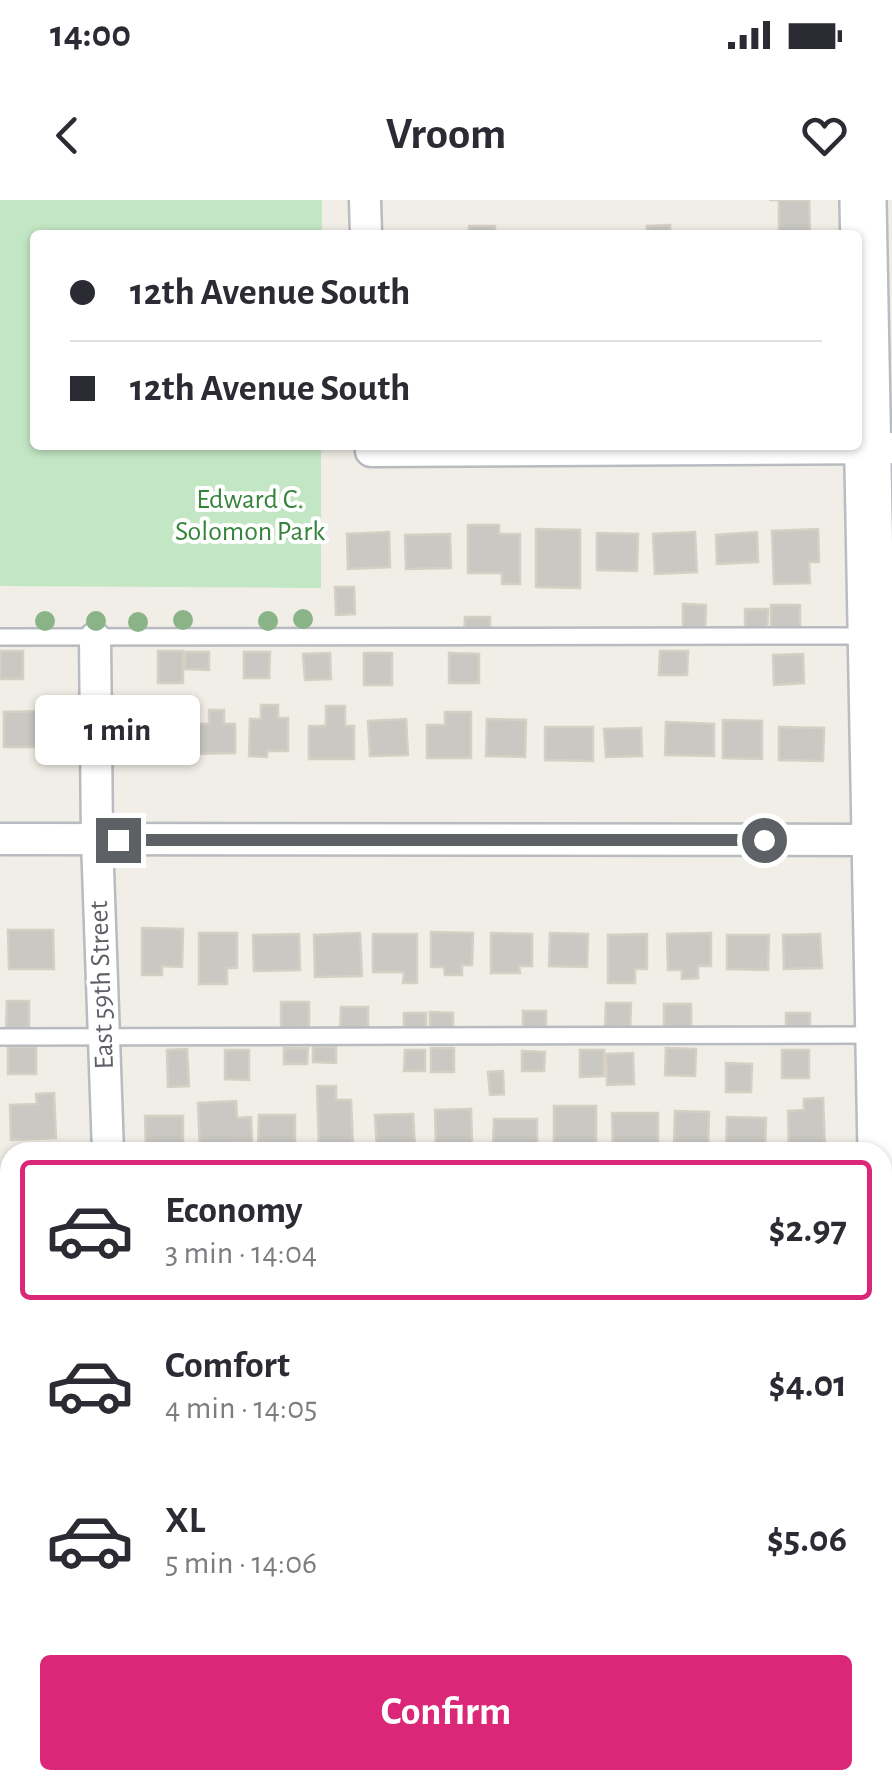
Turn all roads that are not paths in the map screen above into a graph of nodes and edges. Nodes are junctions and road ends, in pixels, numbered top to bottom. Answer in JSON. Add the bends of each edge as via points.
{"nodes":[{"id":1,"x":365,"y":200,"type":"edge"},
{"id":2,"x":863,"y":200,"type":"edge"},
{"id":3,"x":366,"y":230,"type":"edge"},
{"id":4,"x":867,"y":258,"type":"edge"},
{"id":5,"x":880,"y":448,"type":"edge"},
{"id":6,"x":882,"y":636,"type":"edge"},
{"id":7,"x":0,"y":637,"type":"edge"},
{"id":8,"x":95,"y":638,"type":"junction"},
{"id":9,"x":0,"y":840,"type":"edge"},
{"id":10,"x":97,"y":840,"type":"junction"},
{"id":11,"x":884,"y":840,"type":"edge"},
{"id":12,"x":886,"y":1035,"type":"edge"},
{"id":13,"x":0,"y":1038,"type":"edge"},
{"id":14,"x":104,"y":1038,"type":"junction"},
{"id":15,"x":108,"y":1142,"type":"edge"},
{"id":16,"x":882,"y":1142,"type":"edge"}],
"edges":[{"from":1,"to":3,"type":"street"},
{"from":2,"to":4,"type":"street"},
{"from":4,"to":5,"type":"street"},
{"from":5,"to":6,"type":"street"},
{"from":6,"to":8,"type":"lane"},
{"from":6,"to":11,"type":"street"},
{"from":7,"to":8,"type":"lane"},
{"from":8,"to":10,"type":"street","name":"East 59th Street"},
{"from":9,"to":10,"type":"street"},
{"from":10,"to":11,"type":"street"},
{"from":10,"to":14,"type":"street","name":"East 59th Street"},
{"from":11,"to":12,"type":"street"},
{"from":12,"to":14,"type":"lane"},
{"from":12,"to":16,"type":"street"},
{"from":13,"to":14,"type":"lane"},
{"from":14,"to":15,"type":"street","name":"East 59th Street"}]}
